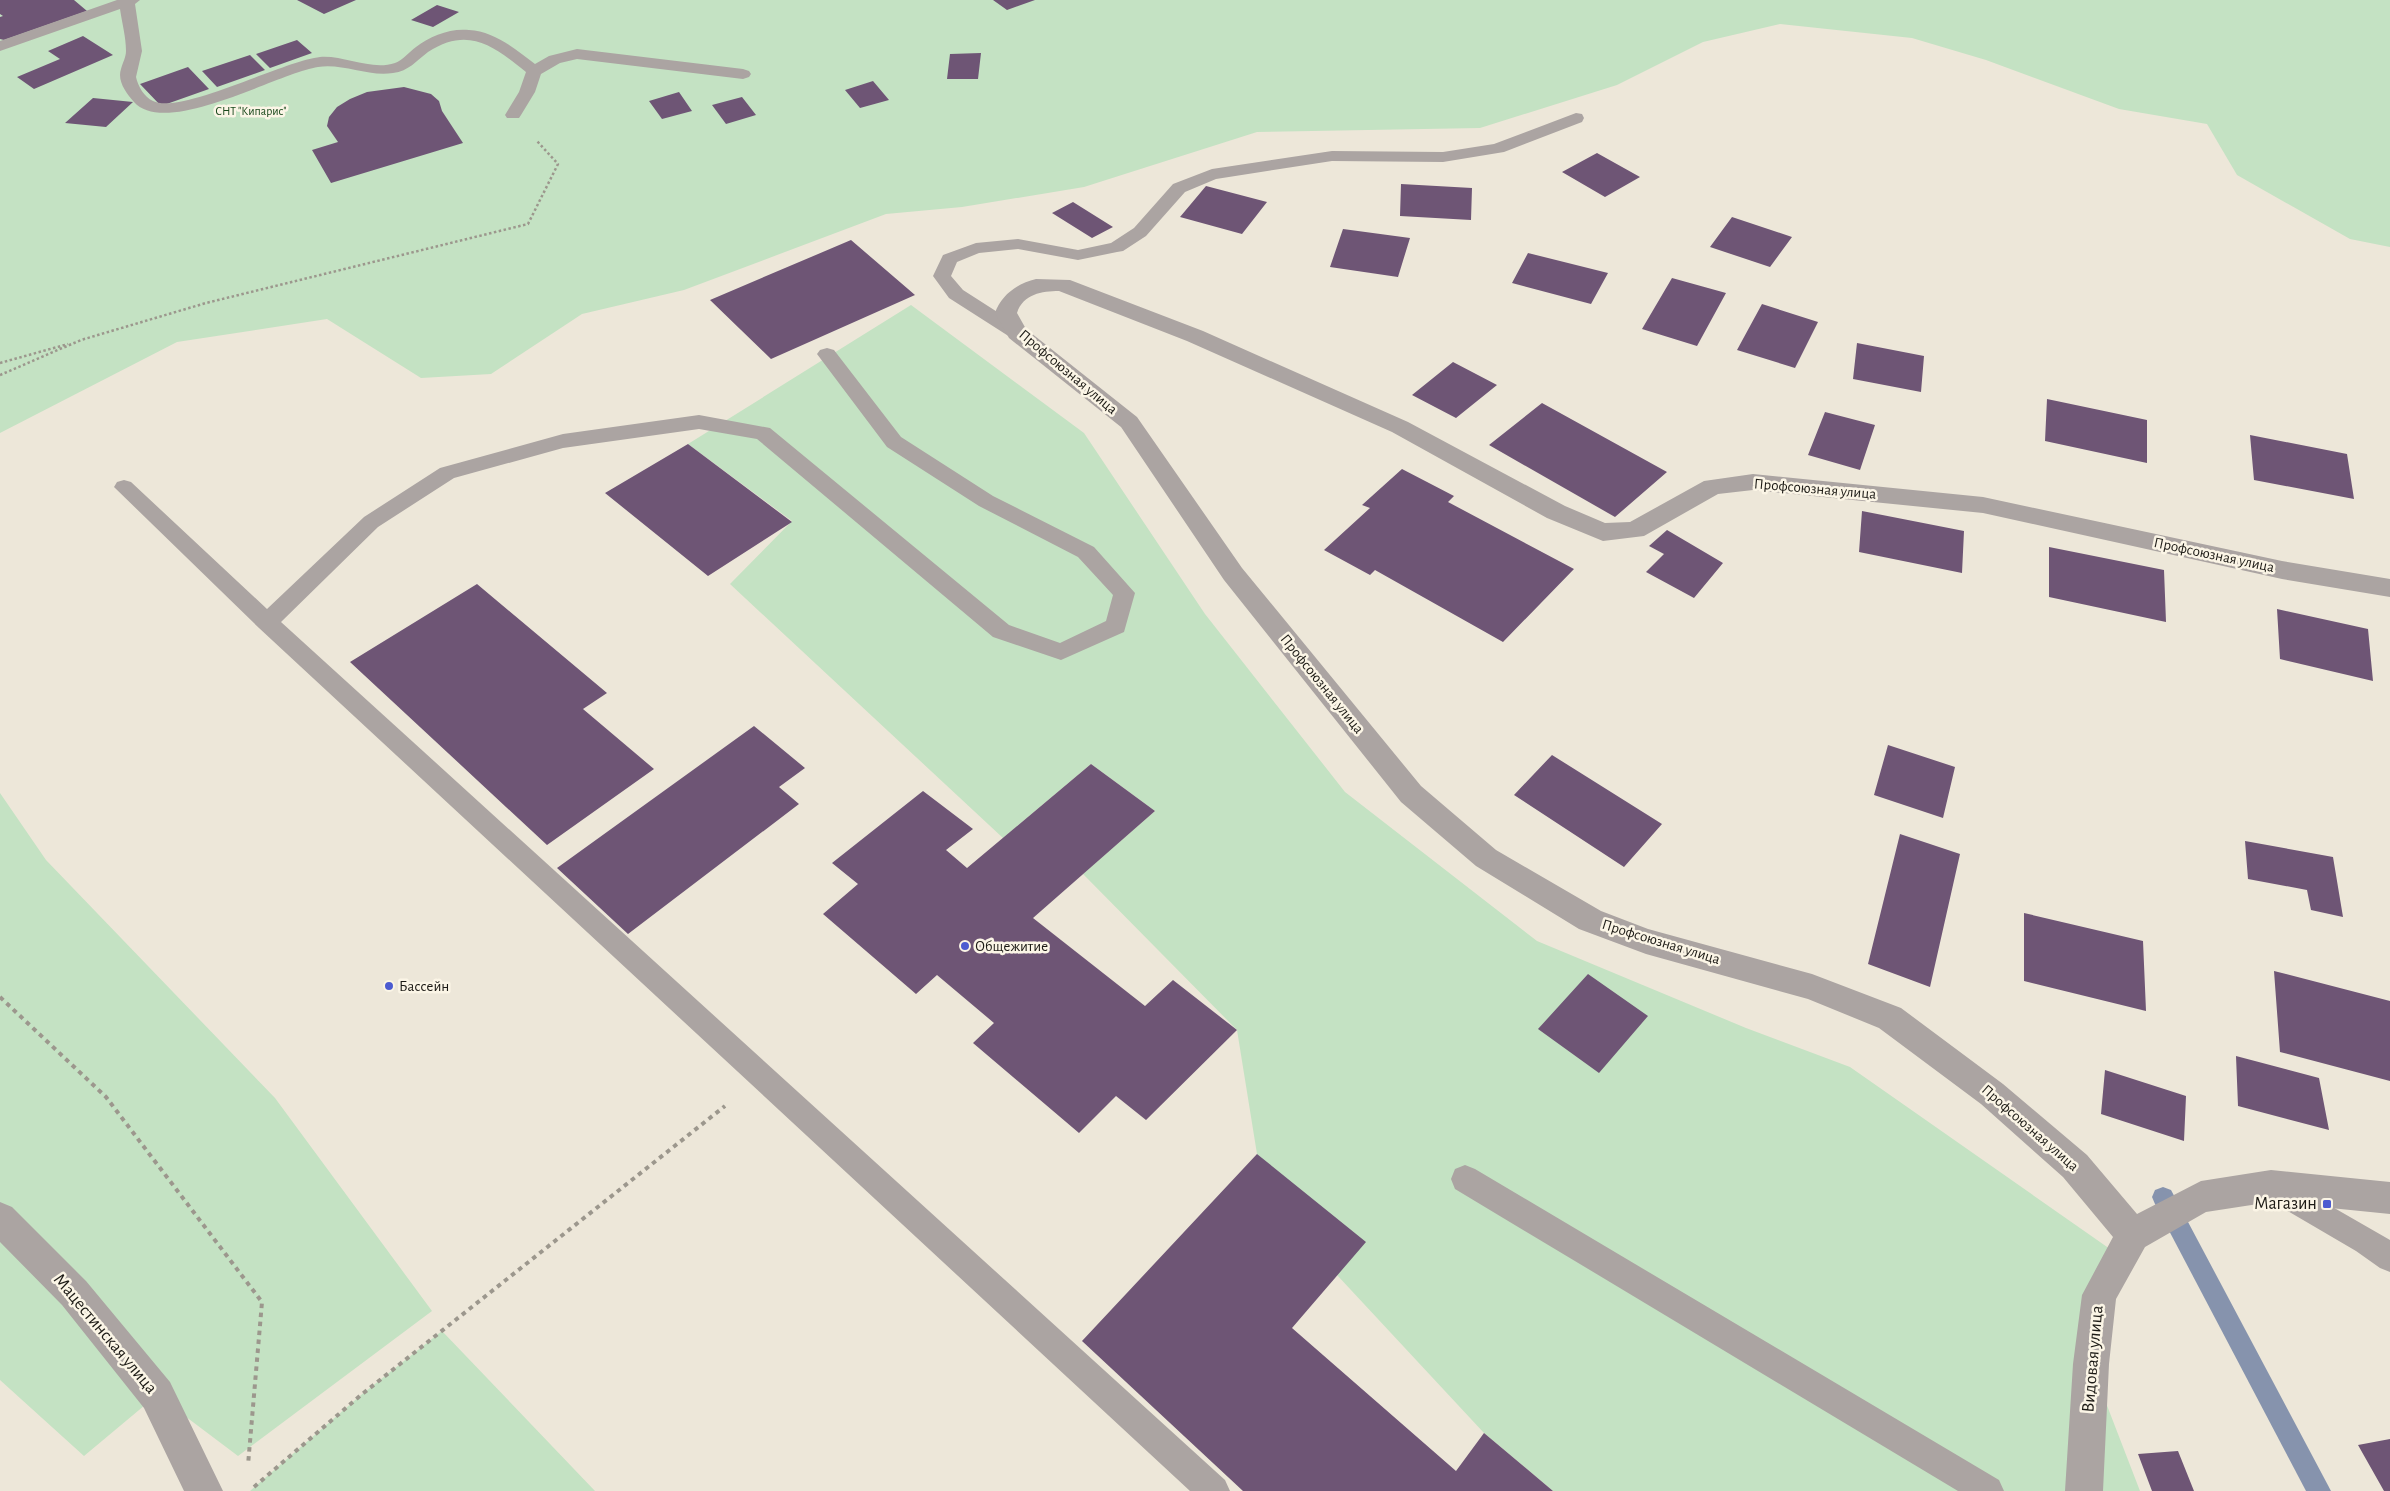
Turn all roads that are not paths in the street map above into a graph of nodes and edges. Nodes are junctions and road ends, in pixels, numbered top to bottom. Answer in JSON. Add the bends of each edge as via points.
{"nodes":[{"id":1,"x":129,"y":2,"type":"edge"},
{"id":2,"x":0,"y":46,"type":"edge"},
{"id":3,"x":534,"y":71,"type":"junction"},
{"id":4,"x":743,"y":74,"type":"dead end"},
{"id":5,"x":513,"y":115,"type":"dead end"},
{"id":6,"x":1576,"y":118,"type":"dead end"},
{"id":7,"x":1017,"y":333,"type":"junction"},
{"id":8,"x":827,"y":354,"type":"dead end"},
{"id":9,"x":124,"y":487,"type":"dead end"},
{"id":10,"x":2390,"y":588,"type":"edge"},
{"id":11,"x":267,"y":622,"type":"junction"},
{"id":12,"x":1465,"y":1178,"type":"dead end"},
{"id":13,"x":2271,"y":1186,"type":"junction"},
{"id":14,"x":2390,"y":1198,"type":"edge"},
{"id":15,"x":0,"y":1218,"type":"edge"},
{"id":16,"x":2133,"y":1235,"type":"junction"},
{"id":17,"x":2390,"y":1258,"type":"edge"},
{"id":18,"x":204,"y":1491,"type":"edge"},
{"id":19,"x":1214,"y":1491,"type":"edge"},
{"id":20,"x":1988,"y":1491,"type":"edge"},
{"id":21,"x":2084,"y":1491,"type":"edge"}],
"edges":[{"from":1,"to":2,"type":"lane"},
{"from":1,"to":3,"type":"lane","via":[[134,54],[128,77],[147,106],[165,109],[197,104],[308,64],[338,61],[377,69],[396,68],[446,38],[468,34],[484,36]]},
{"from":3,"to":4,"type":"lane","via":[[555,59],[577,54]]},
{"from":3,"to":5,"type":"lane","via":[[527,92]]},
{"from":6,"to":7,"type":"lane","via":[[1498,148],[1443,157],[1332,156],[1212,174],[1178,188],[1140,232],[1117,247],[1078,255],[1018,244],[976,248],[949,259],[942,276],[956,294]]},
{"from":7,"to":10,"type":"street","name":"Профсоюзная улица","via":[[1006,313],[1008,304],[1036,285],[1062,285],[1195,336],[1400,427],[1556,512],[1602,532],[1635,530],[1713,487],[1753,482],[1983,505],[2282,570]]},
{"from":7,"to":16,"type":"street","name":"Профсоюзная улица","via":[[1129,422],[1233,574],[1411,794],[1486,858],[1590,920],[1646,940],[1812,987],[1890,1018],[1992,1094],[2075,1166]]},
{"from":8,"to":11,"type":"lane","via":[[894,442],[986,501],[1086,552],[1124,593],[1116,626],[1061,652],[1001,631],[763,433],[699,422],[563,442],[447,474],[370,522]]},
{"from":9,"to":11,"type":"lane"},
{"from":11,"to":19,"type":"lane"},
{"from":12,"to":20,"type":"lane"},
{"from":13,"to":14,"type":"street"},
{"from":13,"to":16,"type":"street","via":[[2201,1197]]},
{"from":13,"to":17,"type":"lane"},
{"from":15,"to":18,"type":"street","name":"Мацестинская улица","via":[[74,1293],[157,1395]]},
{"from":16,"to":21,"type":"street","name":"Видовая улица","via":[[2099,1295],[2091,1364]]}]}
